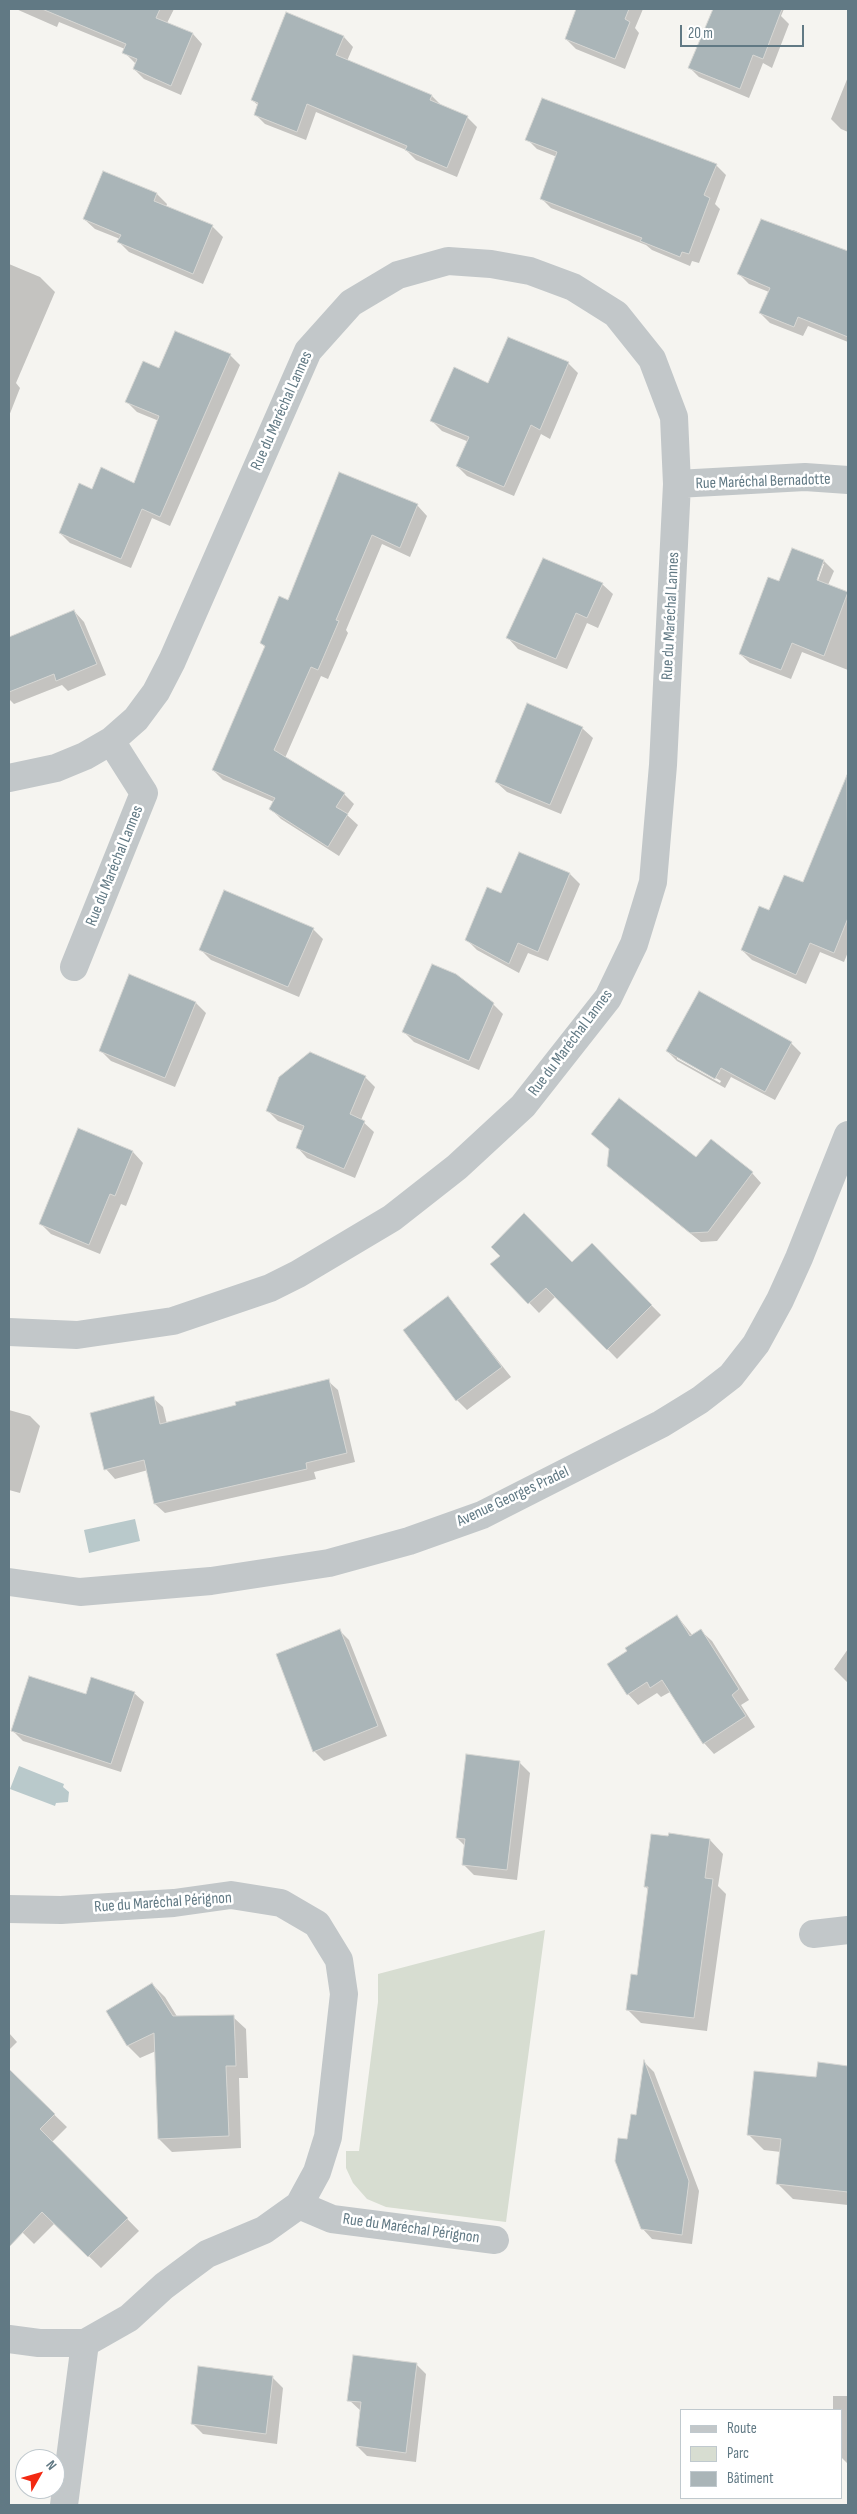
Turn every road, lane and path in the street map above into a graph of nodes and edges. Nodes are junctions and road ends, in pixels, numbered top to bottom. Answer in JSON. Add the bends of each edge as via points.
{"nodes":[{"id":1,"x":848,"y":480,"type":"edge"},
{"id":2,"x":677,"y":484,"type":"junction"},
{"id":3,"x":111,"y":741,"type":"junction"},
{"id":4,"x":9,"y":778,"type":"edge"},
{"id":5,"x":74,"y":968,"type":"dead end"},
{"id":6,"x":848,"y":1135,"type":"edge"},
{"id":7,"x":9,"y":1332,"type":"edge"},
{"id":8,"x":9,"y":1582,"type":"edge"},
{"id":9,"x":9,"y":1909,"type":"edge"},
{"id":10,"x":848,"y":1930,"type":"edge"},
{"id":11,"x":813,"y":1934,"type":"dead end"},
{"id":12,"x":299,"y":2205,"type":"junction"},
{"id":13,"x":495,"y":2240,"type":"dead end"},
{"id":14,"x":9,"y":2339,"type":"edge"},
{"id":15,"x":85,"y":2343,"type":"junction"},
{"id":16,"x":64,"y":2505,"type":"edge"}],
"edges":[{"from":1,"to":2,"type":"street","name":"Rue Maréchal Bernadotte","via":[[805,477]]},
{"from":2,"to":3,"type":"street","name":"Rue du Maréchal Lannes","via":[[674,417],[652,358],[616,314],[573,287],[530,272],[491,264],[448,261],[398,275],[351,303],[308,351],[156,692],[136,719]]},
{"from":2,"to":7,"type":"street","name":"Rue du Maréchal Lannes","via":[[663,765],[653,882],[634,944],[608,998],[559,1062],[522,1106],[450,1173],[392,1218],[270,1288],[173,1321],[77,1335]]},
{"from":3,"to":4,"type":"street","name":"Rue du Maréchal Lannes","via":[[56,768]]},
{"from":3,"to":5,"type":"street","name":"Rue du Maréchal Lannes","via":[[144,793]]},
{"from":6,"to":8,"type":"street","name":"Avenue Georges Pradel","via":[[799,1258],[756,1344],[731,1376],[661,1424],[482,1514],[409,1541],[329,1563],[211,1581],[80,1592]]},
{"from":9,"to":12,"type":"street","name":"Rue du Maréchal Pérignon","via":[[61,1910],[174,1903],[231,1895],[281,1902],[317,1924],[338,1960],[344,1994],[328,2137],[317,2172]]},
{"from":10,"to":11,"type":"street"},
{"from":12,"to":13,"type":"street","name":"Rue du Maréchal Pérignon","via":[[332,2219]]},
{"from":12,"to":15,"type":"street","name":"Rue du Maréchal Pérignon","via":[[264,2230],[208,2254],[164,2286],[129,2318]]},
{"from":14,"to":15,"type":"street","name":"Rue du Maréchal Pérignon"},
{"from":15,"to":16,"type":"street"}]}
